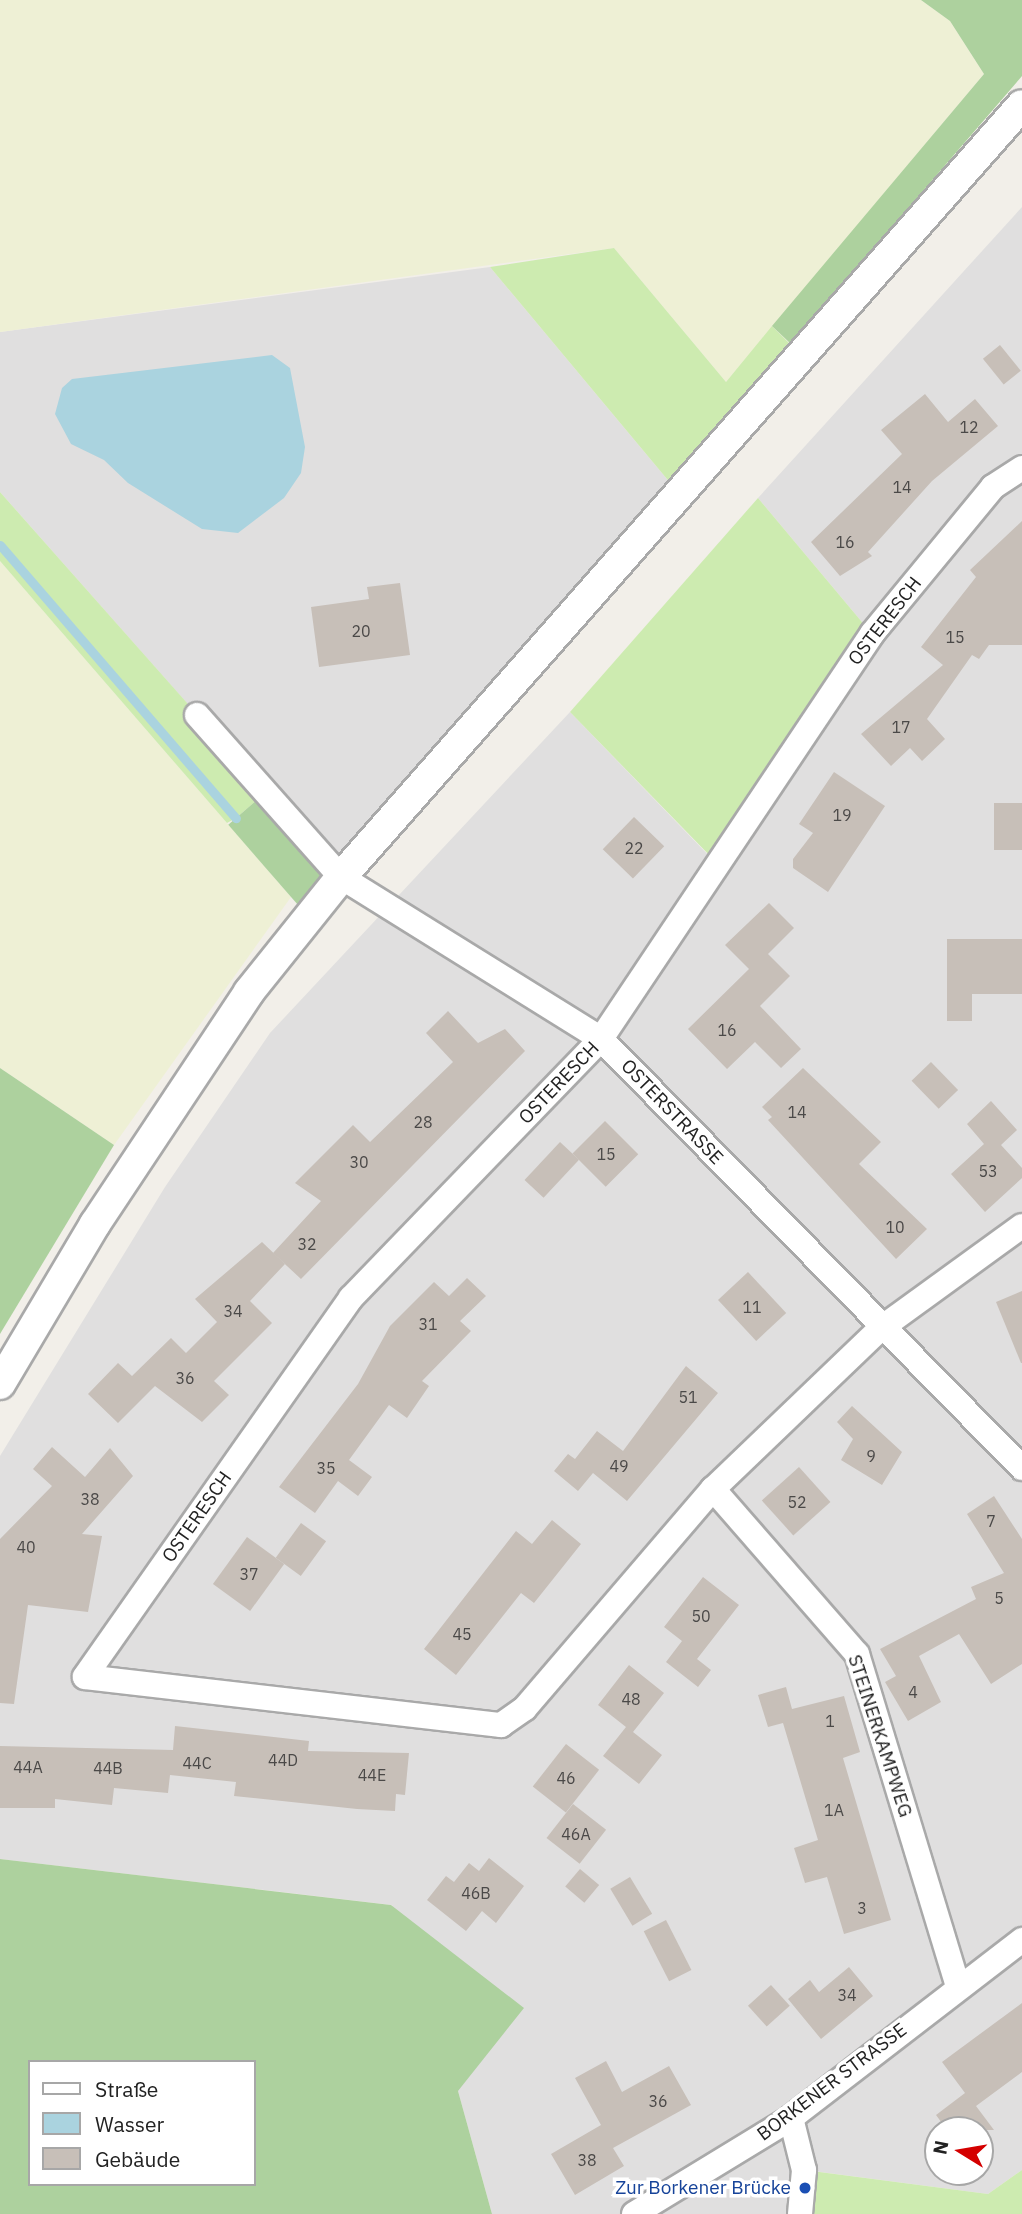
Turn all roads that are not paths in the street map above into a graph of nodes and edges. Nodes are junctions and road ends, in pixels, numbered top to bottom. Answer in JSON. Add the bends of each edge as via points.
{"nodes":[{"id":1,"x":1022,"y":105,"type":"edge"},
{"id":2,"x":1022,"y":468,"type":"edge"},
{"id":3,"x":197,"y":715,"type":"dead end"},
{"id":4,"x":341,"y":877,"type":"junction"},
{"id":5,"x":601,"y":1039,"type":"junction"},
{"id":6,"x":1022,"y":1226,"type":"edge"},
{"id":7,"x":880,"y":1329,"type":"junction"},
{"id":8,"x":0,"y":1384,"type":"edge"},
{"id":9,"x":1022,"y":1468,"type":"edge"},
{"id":10,"x":713,"y":1489,"type":"junction"},
{"id":11,"x":1022,"y":1940,"type":"edge"},
{"id":12,"x":958,"y":1986,"type":"junction"},
{"id":13,"x":791,"y":2118,"type":"junction"},
{"id":14,"x":634,"y":2214,"type":"edge"},
{"id":15,"x":800,"y":2214,"type":"edge"}],
"edges":[{"from":1,"to":4,"type":"street"},
{"from":2,"to":5,"type":"street","name":"OSTERESCH","via":[[993,487],[872,634]]},
{"from":3,"to":4,"type":"street","name":"OSTERSTRASSE"},
{"from":4,"to":5,"type":"street","name":"OSTERSTRASSE"},
{"from":4,"to":8,"type":"street","via":[[250,992],[95,1224]]},
{"from":5,"to":7,"type":"street","name":"OSTERSTRASSE"},
{"from":5,"to":10,"type":"street","name":"OSTERESCH","via":[[351,1298],[85,1677],[501,1725],[525,1708]]},
{"from":6,"to":7,"type":"street","name":"OSTERESCH"},
{"from":7,"to":9,"type":"street","name":"OSTERSTRASSE"},
{"from":7,"to":10,"type":"street","name":"OSTERESCH"},
{"from":10,"to":12,"type":"street","name":"STEINERKAMPWEG","via":[[857,1654]]},
{"from":11,"to":12,"type":"street","name":"BORKENER STRASSE"},
{"from":12,"to":13,"type":"street","name":"BORKENER STRASSE"},
{"from":13,"to":14,"type":"street","name":"BORKENER STRASSE"},
{"from":13,"to":15,"type":"street","via":[[804,2170]]}]}
